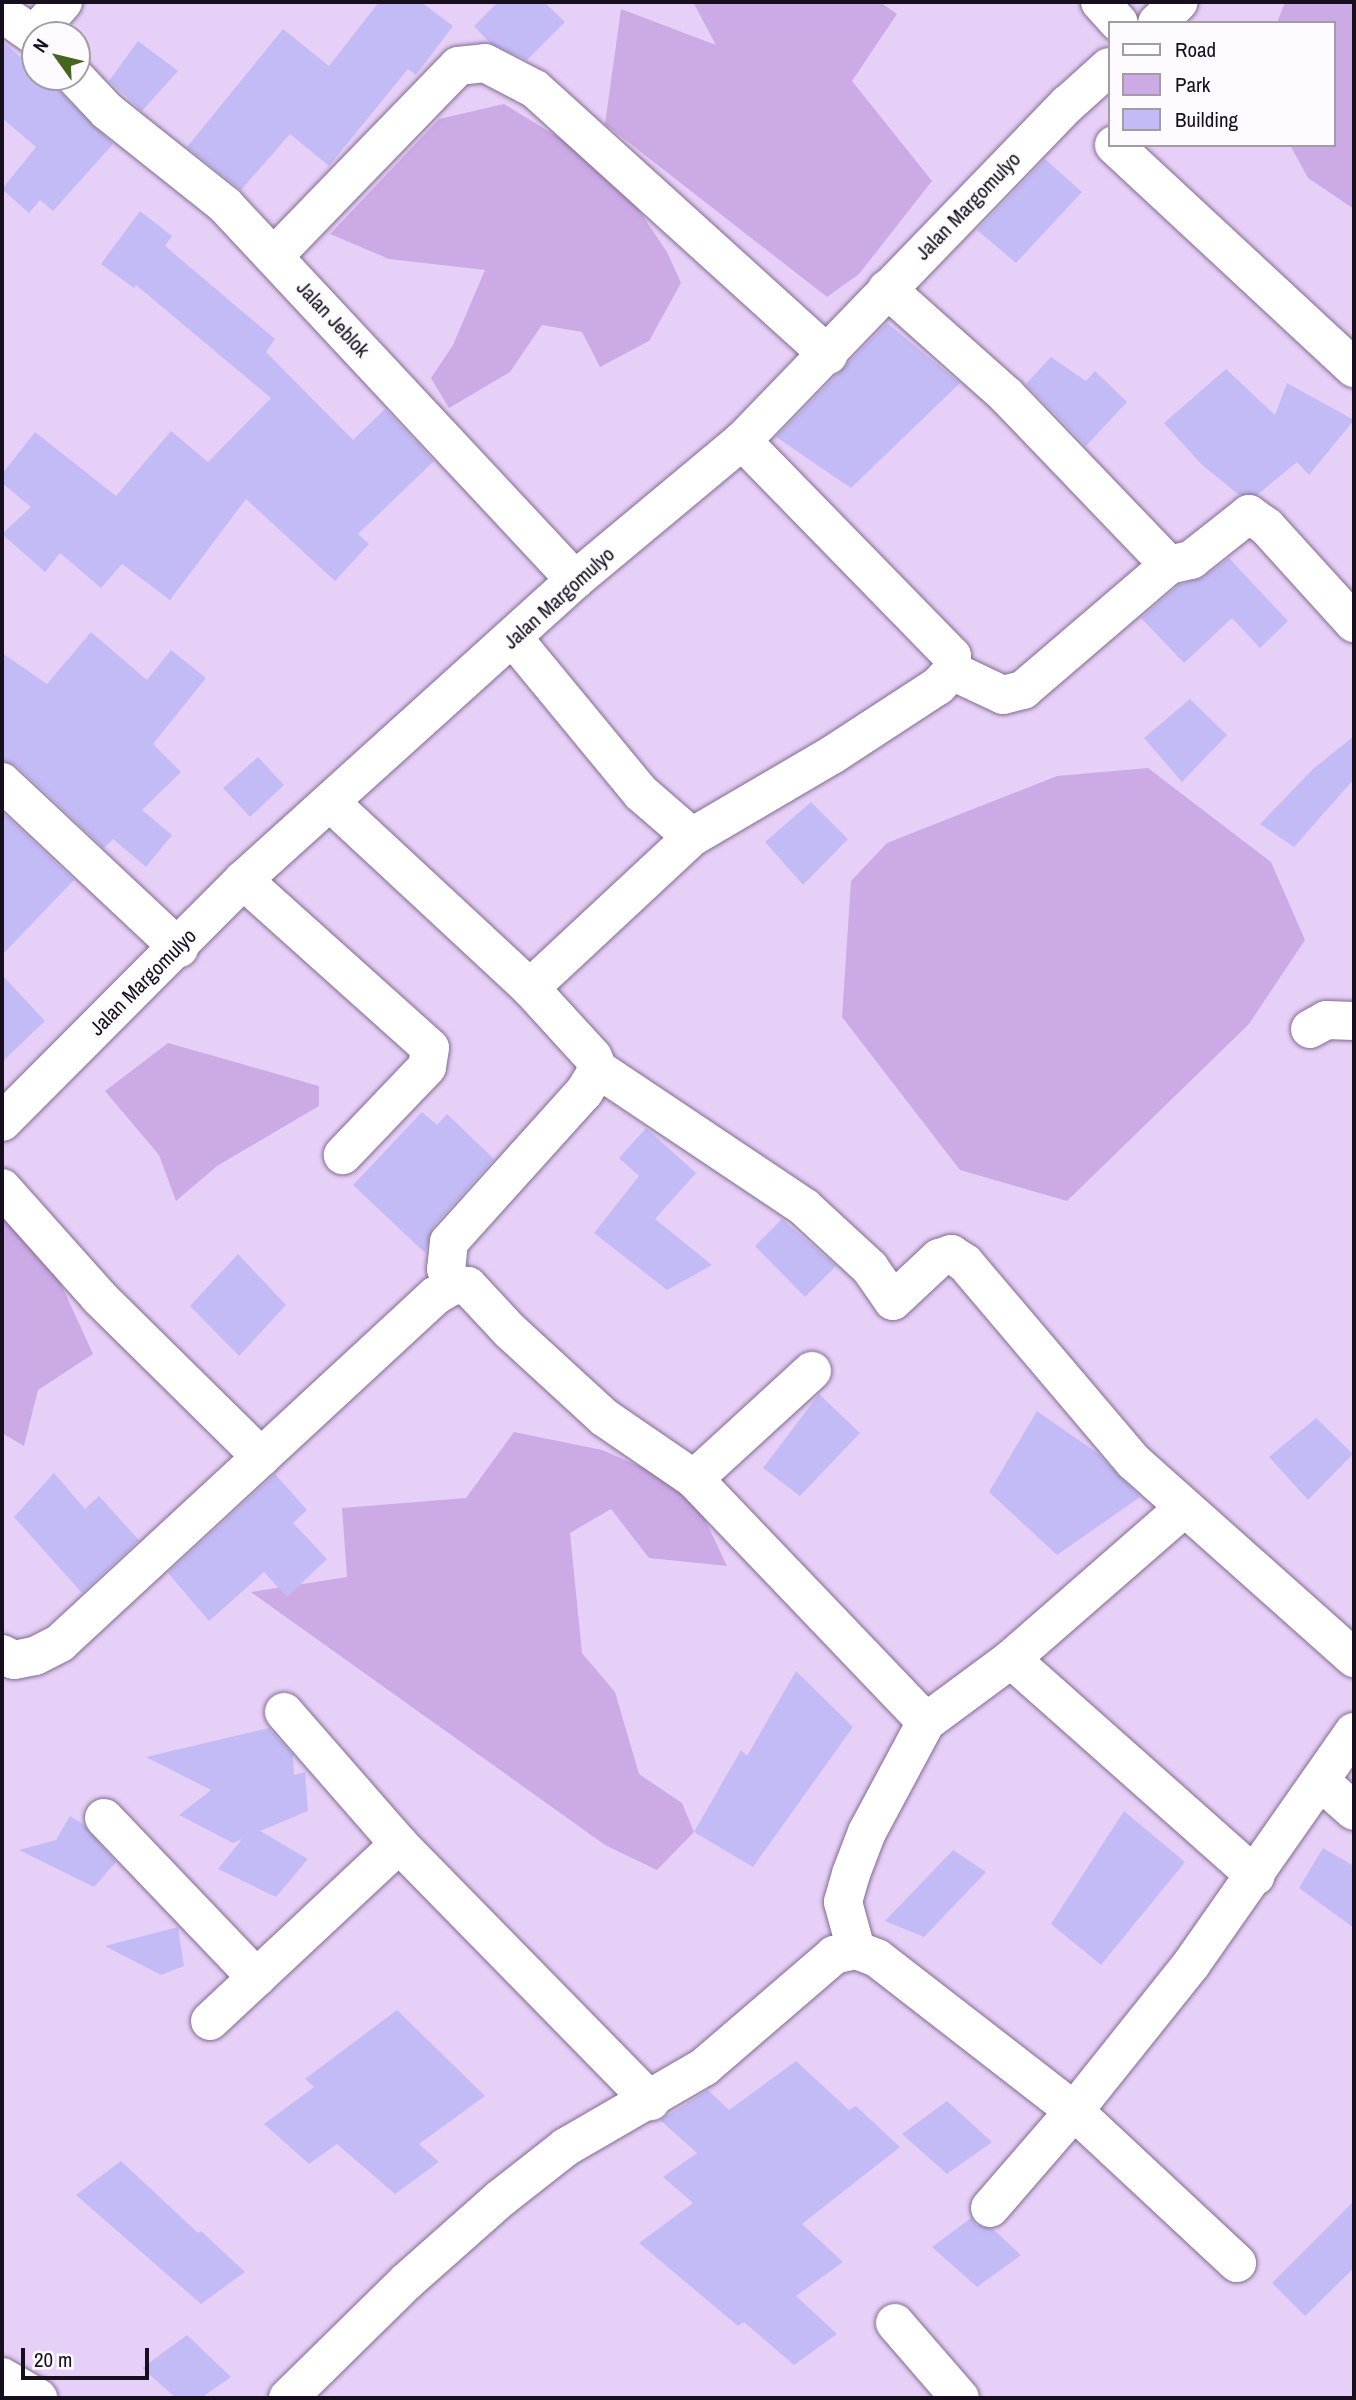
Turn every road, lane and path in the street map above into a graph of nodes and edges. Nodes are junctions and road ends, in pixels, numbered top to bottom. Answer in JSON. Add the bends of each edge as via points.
{"nodes":[{"id":1,"x":63,"y":2,"type":"edge"},
{"id":2,"x":1100,"y":2,"type":"edge"},
{"id":3,"x":1179,"y":2,"type":"edge"},
{"id":4,"x":2,"y":13,"type":"edge"},
{"id":5,"x":47,"y":21,"type":"edge"},
{"id":6,"x":1117,"y":21,"type":"edge"},
{"id":7,"x":1159,"y":21,"type":"edge"},
{"id":8,"x":21,"y":27,"type":"edge"},
{"id":9,"x":1108,"y":68,"type":"edge"},
{"id":10,"x":88,"y":91,"type":"edge"},
{"id":11,"x":1068,"y":104,"type":"junction"},
{"id":12,"x":1108,"y":140,"type":"edge"},
{"id":13,"x":1116,"y":147,"type":"edge"},
{"id":14,"x":274,"y":256,"type":"junction"},
{"id":15,"x":887,"y":289,"type":"junction"},
{"id":16,"x":828,"y":355,"type":"junction"},
{"id":17,"x":1354,"y":368,"type":"edge"},
{"id":18,"x":742,"y":442,"type":"junction"},
{"id":19,"x":1169,"y":565,"type":"junction"},
{"id":20,"x":575,"y":580,"type":"junction"},
{"id":21,"x":1354,"y":623,"type":"edge"},
{"id":22,"x":514,"y":639,"type":"junction"},
{"id":23,"x":952,"y":671,"type":"junction"},
{"id":24,"x":2,"y":782,"type":"edge"},
{"id":25,"x":331,"y":803,"type":"junction"},
{"id":26,"x":692,"y":837,"type":"junction"},
{"id":27,"x":243,"y":880,"type":"junction"},
{"id":28,"x":178,"y":948,"type":"junction"},
{"id":29,"x":530,"y":988,"type":"junction"},
{"id":30,"x":1354,"y":1021,"type":"edge"},
{"id":31,"x":1310,"y":1029,"type":"dead end"},
{"id":32,"x":598,"y":1069,"type":"junction"},
{"id":33,"x":2,"y":1122,"type":"edge"},
{"id":34,"x":343,"y":1155,"type":"dead end"},
{"id":35,"x":2,"y":1188,"type":"edge"},
{"id":36,"x":453,"y":1285,"type":"junction"},
{"id":37,"x":812,"y":1371,"type":"dead end"},
{"id":38,"x":261,"y":1457,"type":"junction"},
{"id":39,"x":694,"y":1479,"type":"junction"},
{"id":40,"x":1183,"y":1509,"type":"junction"},
{"id":41,"x":2,"y":1654,"type":"edge"},
{"id":42,"x":1354,"y":1658,"type":"edge"},
{"id":43,"x":1011,"y":1659,"type":"junction"},
{"id":44,"x":284,"y":1712,"type":"dead end"},
{"id":45,"x":926,"y":1722,"type":"junction"},
{"id":46,"x":1354,"y":1732,"type":"edge"},
{"id":47,"x":1320,"y":1781,"type":"junction"},
{"id":48,"x":1354,"y":1811,"type":"edge"},
{"id":49,"x":104,"y":1818,"type":"dead end"},
{"id":50,"x":399,"y":1844,"type":"junction"},
{"id":51,"x":1255,"y":1876,"type":"junction"},
{"id":52,"x":856,"y":1950,"type":"junction"},
{"id":53,"x":257,"y":1978,"type":"junction"},
{"id":54,"x":210,"y":2021,"type":"dead end"},
{"id":55,"x":651,"y":2101,"type":"junction"},
{"id":56,"x":1074,"y":2111,"type":"junction"},
{"id":57,"x":990,"y":2208,"type":"dead end"},
{"id":58,"x":1237,"y":2263,"type":"dead end"},
{"id":59,"x":895,"y":2323,"type":"dead end"},
{"id":60,"x":2,"y":2377,"type":"edge"},
{"id":61,"x":38,"y":2398,"type":"edge"},
{"id":62,"x":288,"y":2398,"type":"edge"},
{"id":63,"x":960,"y":2398,"type":"edge"}],
"edges":[{"from":1,"to":5,"type":"street"},
{"from":2,"to":6,"type":"street"},
{"from":3,"to":7,"type":"street"},
{"from":4,"to":8,"type":"street"},
{"from":9,"to":11,"type":"street","name":"Jalan Margomulyo"},
{"from":10,"to":14,"type":"street","name":"Jalan Jeblok","via":[[226,205]]},
{"from":11,"to":12,"type":"street"},
{"from":11,"to":15,"type":"street","name":"Jalan Margomulyo"},
{"from":13,"to":17,"type":"street"},
{"from":14,"to":16,"type":"street","via":[[458,65],[485,63],[535,89]]},
{"from":14,"to":20,"type":"street","name":"Jalan Jeblok"},
{"from":15,"to":16,"type":"street","name":"Jalan Margomulyo"},
{"from":15,"to":19,"type":"street","via":[[1006,396]]},
{"from":16,"to":18,"type":"street","name":"Jalan Margomulyo"},
{"from":18,"to":20,"type":"street","name":"Jalan Margomulyo"},
{"from":18,"to":23,"type":"street","via":[[952,656]]},
{"from":19,"to":21,"type":"street","via":[[1191,560],[1249,514],[1267,527]]},
{"from":19,"to":23,"type":"street","via":[[1023,690],[1003,695]]},
{"from":20,"to":22,"type":"street","name":"Jalan Margomulyo"},
{"from":22,"to":25,"type":"street","name":"Jalan Margomulyo"},
{"from":22,"to":26,"type":"street","via":[[641,793]]},
{"from":23,"to":26,"type":"street","via":[[938,686],[832,755]]},
{"from":24,"to":28,"type":"street"},
{"from":25,"to":27,"type":"street","name":"Jalan Margomulyo"},
{"from":25,"to":29,"type":"street"},
{"from":26,"to":29,"type":"street"},
{"from":27,"to":28,"type":"street","name":"Jalan Margomulyo"},
{"from":27,"to":34,"type":"street","via":[[430,1048],[427,1068]]},
{"from":28,"to":33,"type":"street","name":"Jalan Margomulyo"},
{"from":29,"to":32,"type":"street","via":[[593,1057]]},
{"from":30,"to":31,"type":"street","via":[[1326,1020]]},
{"from":32,"to":36,"type":"street","via":[[583,1092],[449,1242],[446,1269]]},
{"from":32,"to":40,"type":"street","via":[[804,1207],[870,1268],[893,1301],[939,1258],[951,1254],[965,1263],[1134,1462]]},
{"from":35,"to":38,"type":"street","via":[[99,1297]]},
{"from":36,"to":38,"type":"street"},
{"from":36,"to":39,"type":"street","via":[[468,1286],[605,1418]]},
{"from":37,"to":39,"type":"street"},
{"from":38,"to":41,"type":"street","via":[[60,1643],[35,1656],[14,1660]]},
{"from":39,"to":45,"type":"street"},
{"from":40,"to":42,"type":"street"},
{"from":40,"to":43,"type":"street"},
{"from":43,"to":45,"type":"street"},
{"from":43,"to":51,"type":"street"},
{"from":44,"to":50,"type":"street"},
{"from":45,"to":52,"type":"street","via":[[867,1832],[850,1874],[843,1902]]},
{"from":46,"to":47,"type":"street"},
{"from":47,"to":48,"type":"street"},
{"from":47,"to":51,"type":"street"},
{"from":49,"to":53,"type":"street"},
{"from":50,"to":53,"type":"street"},
{"from":50,"to":55,"type":"street"},
{"from":51,"to":56,"type":"street"},
{"from":52,"to":55,"type":"street","via":[[834,1955],[741,2038]]},
{"from":52,"to":56,"type":"street","via":[[877,1958]]},
{"from":53,"to":54,"type":"street"},
{"from":55,"to":62,"type":"street","via":[[566,2147],[501,2198],[406,2282]]},
{"from":56,"to":57,"type":"street"},
{"from":56,"to":58,"type":"street"},
{"from":59,"to":63,"type":"street"},
{"from":60,"to":61,"type":"street"}]}
